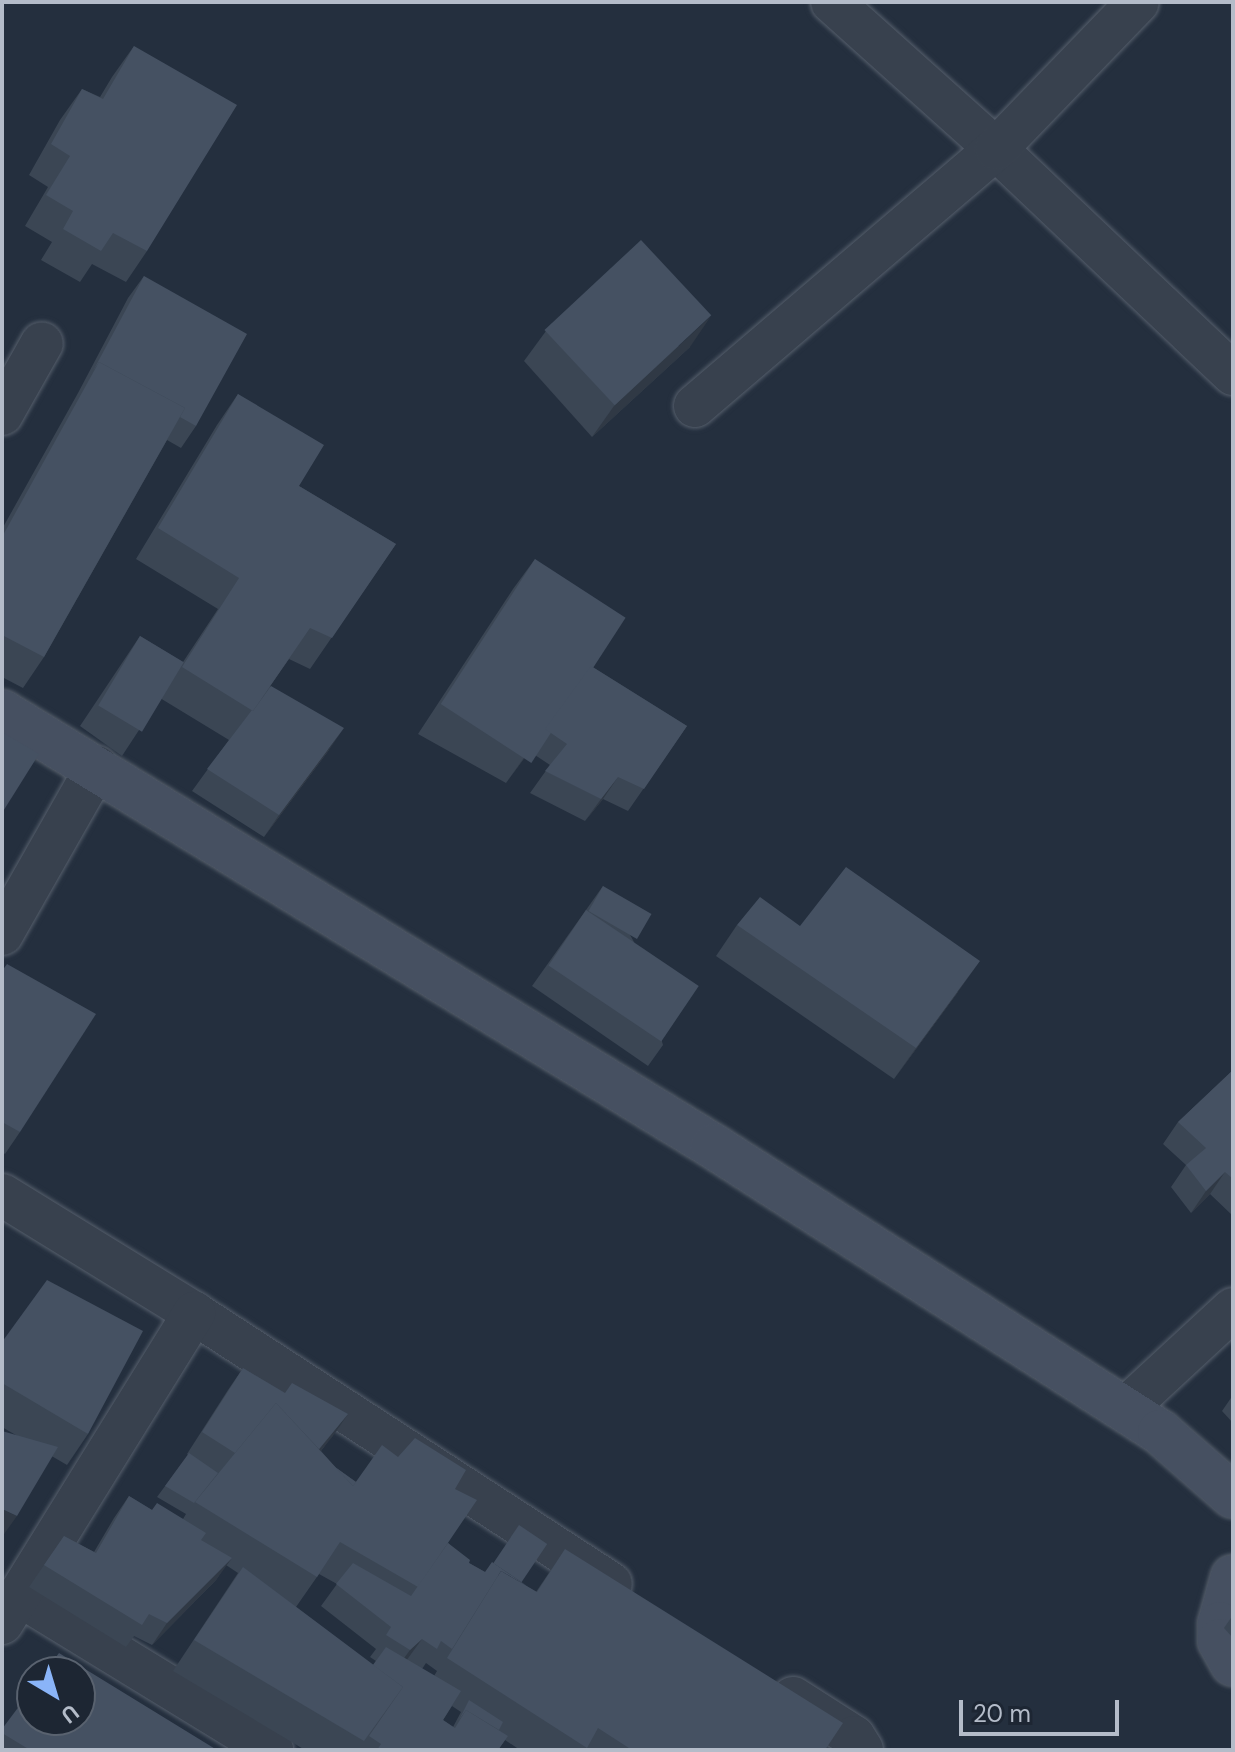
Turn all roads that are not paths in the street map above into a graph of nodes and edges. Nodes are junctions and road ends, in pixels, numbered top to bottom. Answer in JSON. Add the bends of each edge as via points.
{"nodes":[{"id":1,"x":832,"y":2,"type":"edge"},
{"id":2,"x":1138,"y":2,"type":"edge"},
{"id":3,"x":996,"y":149,"type":"junction"},
{"id":4,"x":42,"y":343,"type":"dead end"},
{"id":5,"x":1233,"y":374,"type":"edge"},
{"id":6,"x":695,"y":406,"type":"dead end"},
{"id":7,"x":2,"y":414,"type":"edge"},
{"id":8,"x":2,"y":712,"type":"edge"},
{"id":9,"x":97,"y":767,"type":"junction"},
{"id":10,"x":2,"y":934,"type":"edge"},
{"id":11,"x":2,"y":1195,"type":"edge"},
{"id":12,"x":1233,"y":1309,"type":"edge"},
{"id":13,"x":194,"y":1313,"type":"junction"},
{"id":14,"x":1125,"y":1409,"type":"junction"},
{"id":15,"x":1233,"y":1496,"type":"edge"},
{"id":16,"x":1233,"y":1577,"type":"edge"},
{"id":17,"x":645,"y":1606,"type":"edge"},
{"id":18,"x":10,"y":1609,"type":"edge"},
{"id":19,"x":1233,"y":1664,"type":"edge"},
{"id":20,"x":766,"y":1682,"type":"edge"},
{"id":21,"x":272,"y":1750,"type":"edge"},
{"id":22,"x":862,"y":1750,"type":"edge"}],
"edges":[{"from":1,"to":3,"type":"street"},
{"from":2,"to":3,"type":"street"},
{"from":3,"to":5,"type":"street"},
{"from":3,"to":6,"type":"street"},
{"from":4,"to":7,"type":"street"},
{"from":8,"to":9,"type":"street"},
{"from":9,"to":10,"type":"street"},
{"from":9,"to":14,"type":"street","via":[[713,1146]]},
{"from":11,"to":13,"type":"street"},
{"from":12,"to":14,"type":"street"},
{"from":13,"to":17,"type":"street"},
{"from":13,"to":18,"type":"street"},
{"from":14,"to":15,"type":"street","via":[[1205,1468]]},
{"from":16,"to":19,"type":"street","via":[[1220,1624],[1220,1641]]},
{"from":18,"to":21,"type":"street"},
{"from":20,"to":22,"type":"street","via":[[854,1737]]}]}
